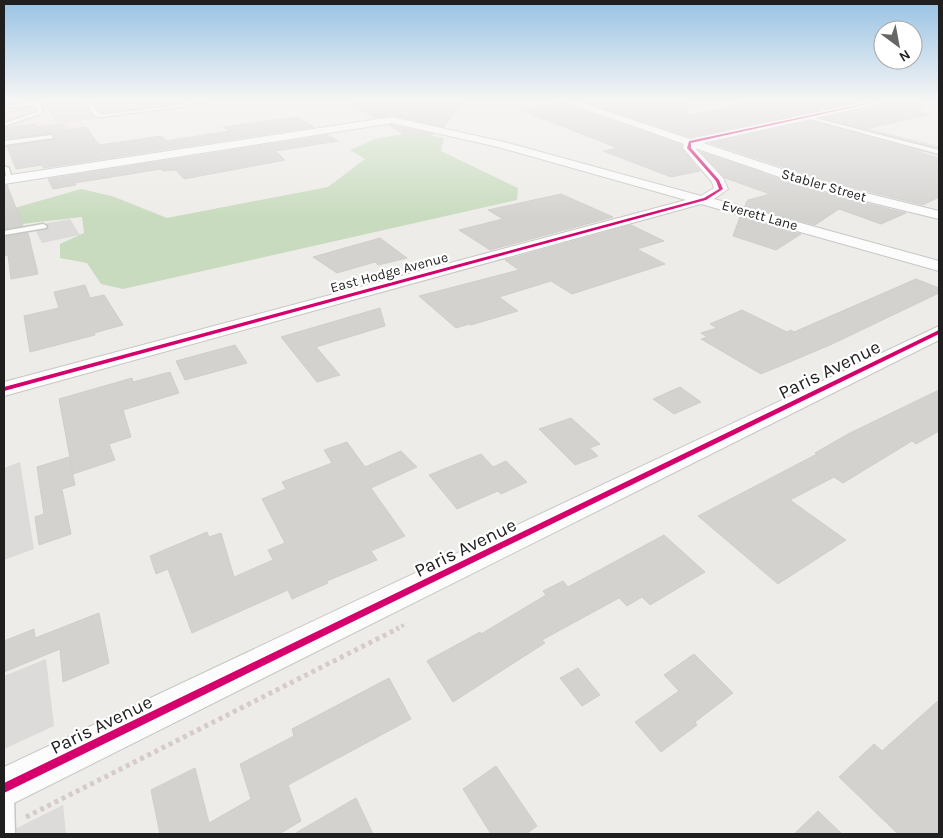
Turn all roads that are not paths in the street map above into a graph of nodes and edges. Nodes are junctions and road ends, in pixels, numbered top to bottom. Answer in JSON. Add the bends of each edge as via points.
{"nodes":[{"id":1,"x":27,"y":140,"type":"edge"},
{"id":2,"x":249,"y":140,"type":"edge"},
{"id":3,"x":484,"y":140,"type":"edge"},
{"id":4,"x":685,"y":140,"type":"edge"},
{"id":5,"x":698,"y":140,"type":"edge"},
{"id":6,"x":895,"y":140,"type":"edge"},
{"id":7,"x":690,"y":142,"type":"junction"},
{"id":8,"x":4,"y":143,"type":"edge"},
{"id":9,"x":939,"y":152,"type":"edge"},
{"id":10,"x":6,"y":176,"type":"edge"},
{"id":11,"x":705,"y":199,"type":"junction"},
{"id":12,"x":936,"y":213,"type":"edge"},
{"id":13,"x":43,"y":226,"type":"dead end"},
{"id":14,"x":4,"y":233,"type":"edge"},
{"id":15,"x":939,"y":266,"type":"edge"},
{"id":16,"x":939,"y":332,"type":"edge"},
{"id":17,"x":4,"y":389,"type":"edge"},
{"id":18,"x":4,"y":788,"type":"edge"},
{"id":19,"x":4,"y":797,"type":"edge"},
{"id":20,"x":5,"y":834,"type":"edge"}],
"edges":[{"from":1,"to":8,"type":"lane"},
{"from":2,"to":10,"type":"street","name":"Everett Lane"},
{"from":3,"to":11,"type":"street","name":"Everett Lane"},
{"from":4,"to":7,"type":"street","name":"Stabler Street"},
{"from":5,"to":7,"type":"street"},
{"from":6,"to":9,"type":"lane"},
{"from":7,"to":11,"type":"street","via":[[689,148],[718,181],[721,189]]},
{"from":7,"to":12,"type":"street","name":"Stabler Street","via":[[817,185]]},
{"from":11,"to":15,"type":"street","name":"Everett Lane"},
{"from":11,"to":17,"type":"street","name":"East Hodge Avenue"},
{"from":13,"to":14,"type":"lane"},
{"from":16,"to":18,"type":"street","name":"Paris Avenue"},
{"from":19,"to":20,"type":"lane"}]}
